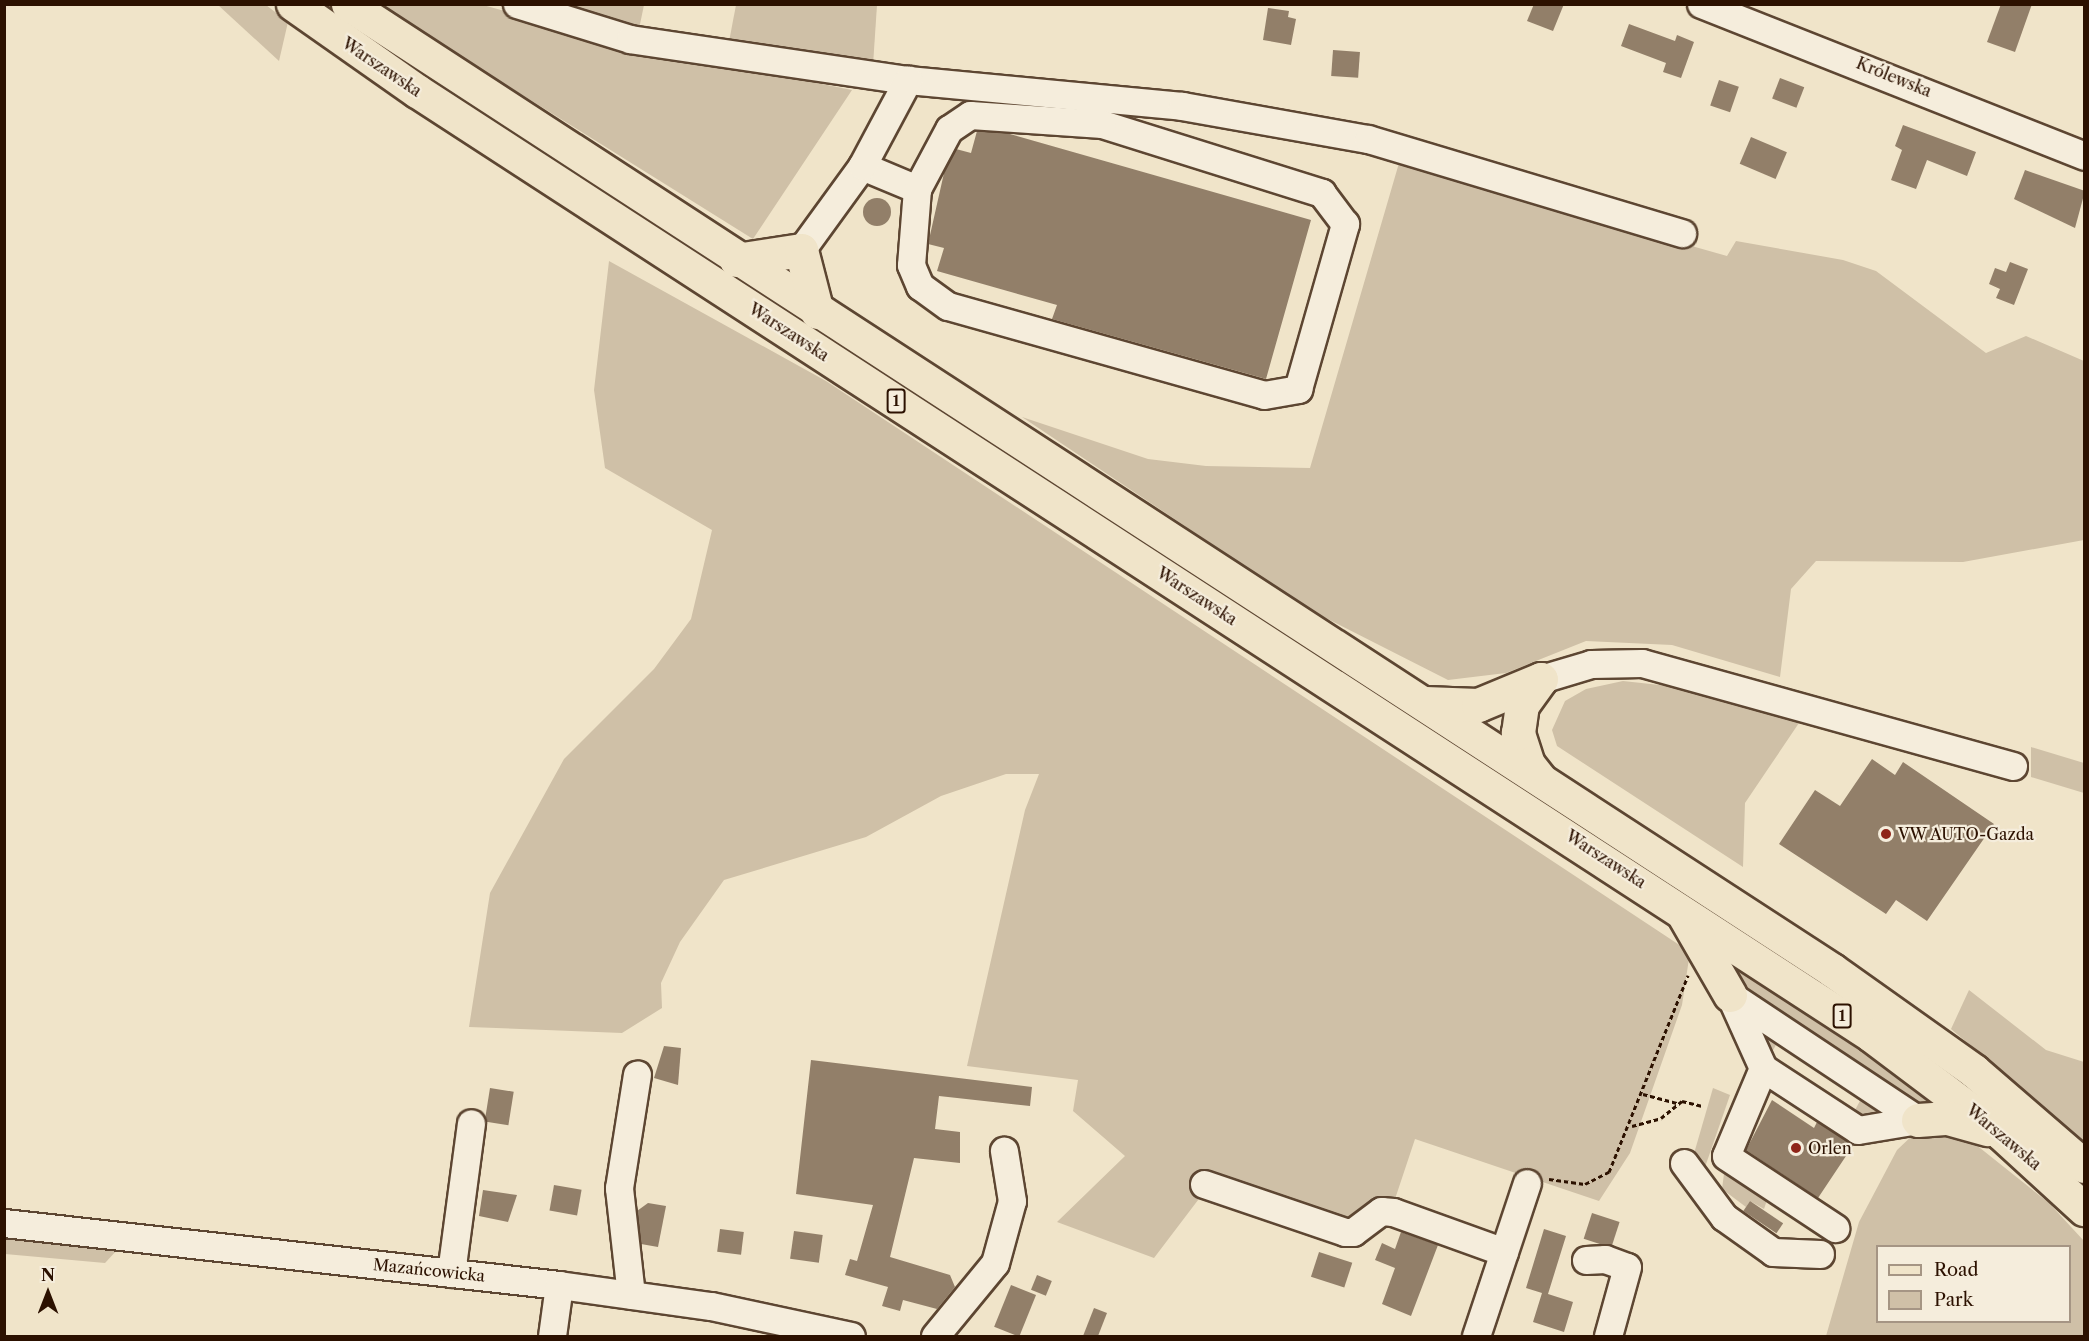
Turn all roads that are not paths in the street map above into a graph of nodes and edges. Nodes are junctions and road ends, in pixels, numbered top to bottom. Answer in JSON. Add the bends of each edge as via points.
{"nodes":[{"id":1,"x":293,"y":4,"type":"edge"},
{"id":2,"x":348,"y":4,"type":"edge"},
{"id":3,"x":517,"y":4,"type":"edge"},
{"id":4,"x":1701,"y":4,"type":"edge"},
{"id":5,"x":908,"y":80,"type":"junction"},
{"id":6,"x":2085,"y":156,"type":"edge"},
{"id":7,"x":862,"y":166,"type":"junction"},
{"id":8,"x":917,"y":189,"type":"junction"},
{"id":9,"x":1682,"y":233,"type":"dead end"},
{"id":10,"x":801,"y":250,"type":"junction"},
{"id":11,"x":736,"y":260,"type":"junction"},
{"id":12,"x":817,"y":312,"type":"junction"},
{"id":13,"x":1541,"y":679,"type":"junction"},
{"id":14,"x":1418,"y":701,"type":"junction"},
{"id":15,"x":2013,"y":766,"type":"dead end"},
{"id":16,"x":1550,"y":787,"type":"junction"},
{"id":17,"x":1677,"y":906,"type":"junction"},
{"id":18,"x":1725,"y":984,"type":"junction"},
{"id":19,"x":1763,"y":1068,"type":"junction"},
{"id":20,"x":637,"y":1074,"type":"dead end"},
{"id":21,"x":1918,"y":1120,"type":"junction"},
{"id":22,"x":471,"y":1123,"type":"dead end"},
{"id":23,"x":2001,"y":1133,"type":"junction"},
{"id":24,"x":1004,"y":1151,"type":"dead end"},
{"id":25,"x":1726,"y":1156,"type":"junction"},
{"id":26,"x":1684,"y":1163,"type":"dead end"},
{"id":27,"x":2085,"y":1166,"type":"edge"},
{"id":28,"x":1527,"y":1183,"type":"road end"},
{"id":29,"x":1204,"y":1184,"type":"dead end"},
{"id":30,"x":1713,"y":1196,"type":"junction"},
{"id":31,"x":2085,"y":1209,"type":"edge"},
{"id":32,"x":4,"y":1223,"type":"edge"},
{"id":33,"x":1835,"y":1228,"type":"dead end"},
{"id":34,"x":1504,"y":1252,"type":"junction"},
{"id":35,"x":1820,"y":1254,"type":"dead end"},
{"id":36,"x":1586,"y":1260,"type":"dead end"},
{"id":37,"x":451,"y":1273,"type":"junction"},
{"id":38,"x":559,"y":1285,"type":"junction"},
{"id":39,"x":631,"y":1295,"type":"junction"},
{"id":40,"x":552,"y":1336,"type":"edge"},
{"id":41,"x":851,"y":1336,"type":"edge"},
{"id":42,"x":935,"y":1336,"type":"edge"},
{"id":43,"x":1476,"y":1336,"type":"edge"},
{"id":44,"x":1608,"y":1336,"type":"edge"}],
"edges":[{"from":1,"to":17,"type":"main road","name":"Warszawska","number":"1","via":[[427,98]]},
{"from":2,"to":11,"type":"main road","name":"Warszawska","number":"1"},
{"from":3,"to":5,"type":"street","via":[[630,39]]},
{"from":4,"to":6,"type":"street","name":"Królewska"},
{"from":5,"to":7,"type":"street"},
{"from":5,"to":9,"type":"street","via":[[1182,106],[1368,139]]},
{"from":7,"to":8,"type":"street"},
{"from":7,"to":10,"type":"street"},
{"from":8,"to":8,"type":"street","via":[[911,265],[920,286],[948,306],[1273,397],[1298,389],[1344,224],[1322,193],[1102,124],[970,115],[949,129]]},
{"from":10,"to":11,"type":"main road"},
{"from":10,"to":12,"type":"main road"},
{"from":11,"to":12,"type":"main road","name":"Warszawska","number":"1"},
{"from":12,"to":14,"type":"main road","name":"Warszawska","number":"1"},
{"from":13,"to":14,"type":"main road","via":[[1478,705]]},
{"from":13,"to":15,"type":"street","via":[[1608,663],[1672,668]]},
{"from":13,"to":16,"type":"main road","via":[[1522,705],[1518,733],[1527,764]]},
{"from":14,"to":16,"type":"main road","name":"Warszawska","number":"1"},
{"from":16,"to":27,"type":"main road","name":"Warszawska","number":"1","via":[[1914,1026]]},
{"from":17,"to":18,"type":"main road"},
{"from":17,"to":23,"type":"main road","name":"Warszawska","number":"1","via":[[1871,1035]]},
{"from":18,"to":19,"type":"street"},
{"from":18,"to":21,"type":"street"},
{"from":19,"to":21,"type":"street","via":[[1858,1130]]},
{"from":19,"to":25,"type":"street"},
{"from":20,"to":39,"type":"street","via":[[619,1188]]},
{"from":21,"to":23,"type":"main road","via":[[1948,1118]]},
{"from":22,"to":37,"type":"street"},
{"from":23,"to":31,"type":"main road","name":"Warszawska","number":"1"},
{"from":24,"to":42,"type":"street","via":[[1012,1201],[995,1263]]},
{"from":25,"to":30,"type":"street"},
{"from":25,"to":33,"type":"street"},
{"from":26,"to":30,"type":"street"},
{"from":28,"to":34,"type":"street"},
{"from":29,"to":34,"type":"street","via":[[1344,1233],[1353,1233],[1380,1211],[1393,1212]]},
{"from":30,"to":35,"type":"street","via":[[1724,1217],[1773,1252]]},
{"from":32,"to":37,"type":"street","name":"Mazańcowicka"},
{"from":34,"to":43,"type":"street"},
{"from":36,"to":44,"type":"street","via":[[1605,1259],[1627,1267]]},
{"from":37,"to":38,"type":"street","name":"Mazańcowicka"},
{"from":38,"to":39,"type":"street","name":"Mazańcowicka"},
{"from":38,"to":40,"type":"street"},
{"from":39,"to":41,"type":"street","name":"Mazańcowicka"}]}
